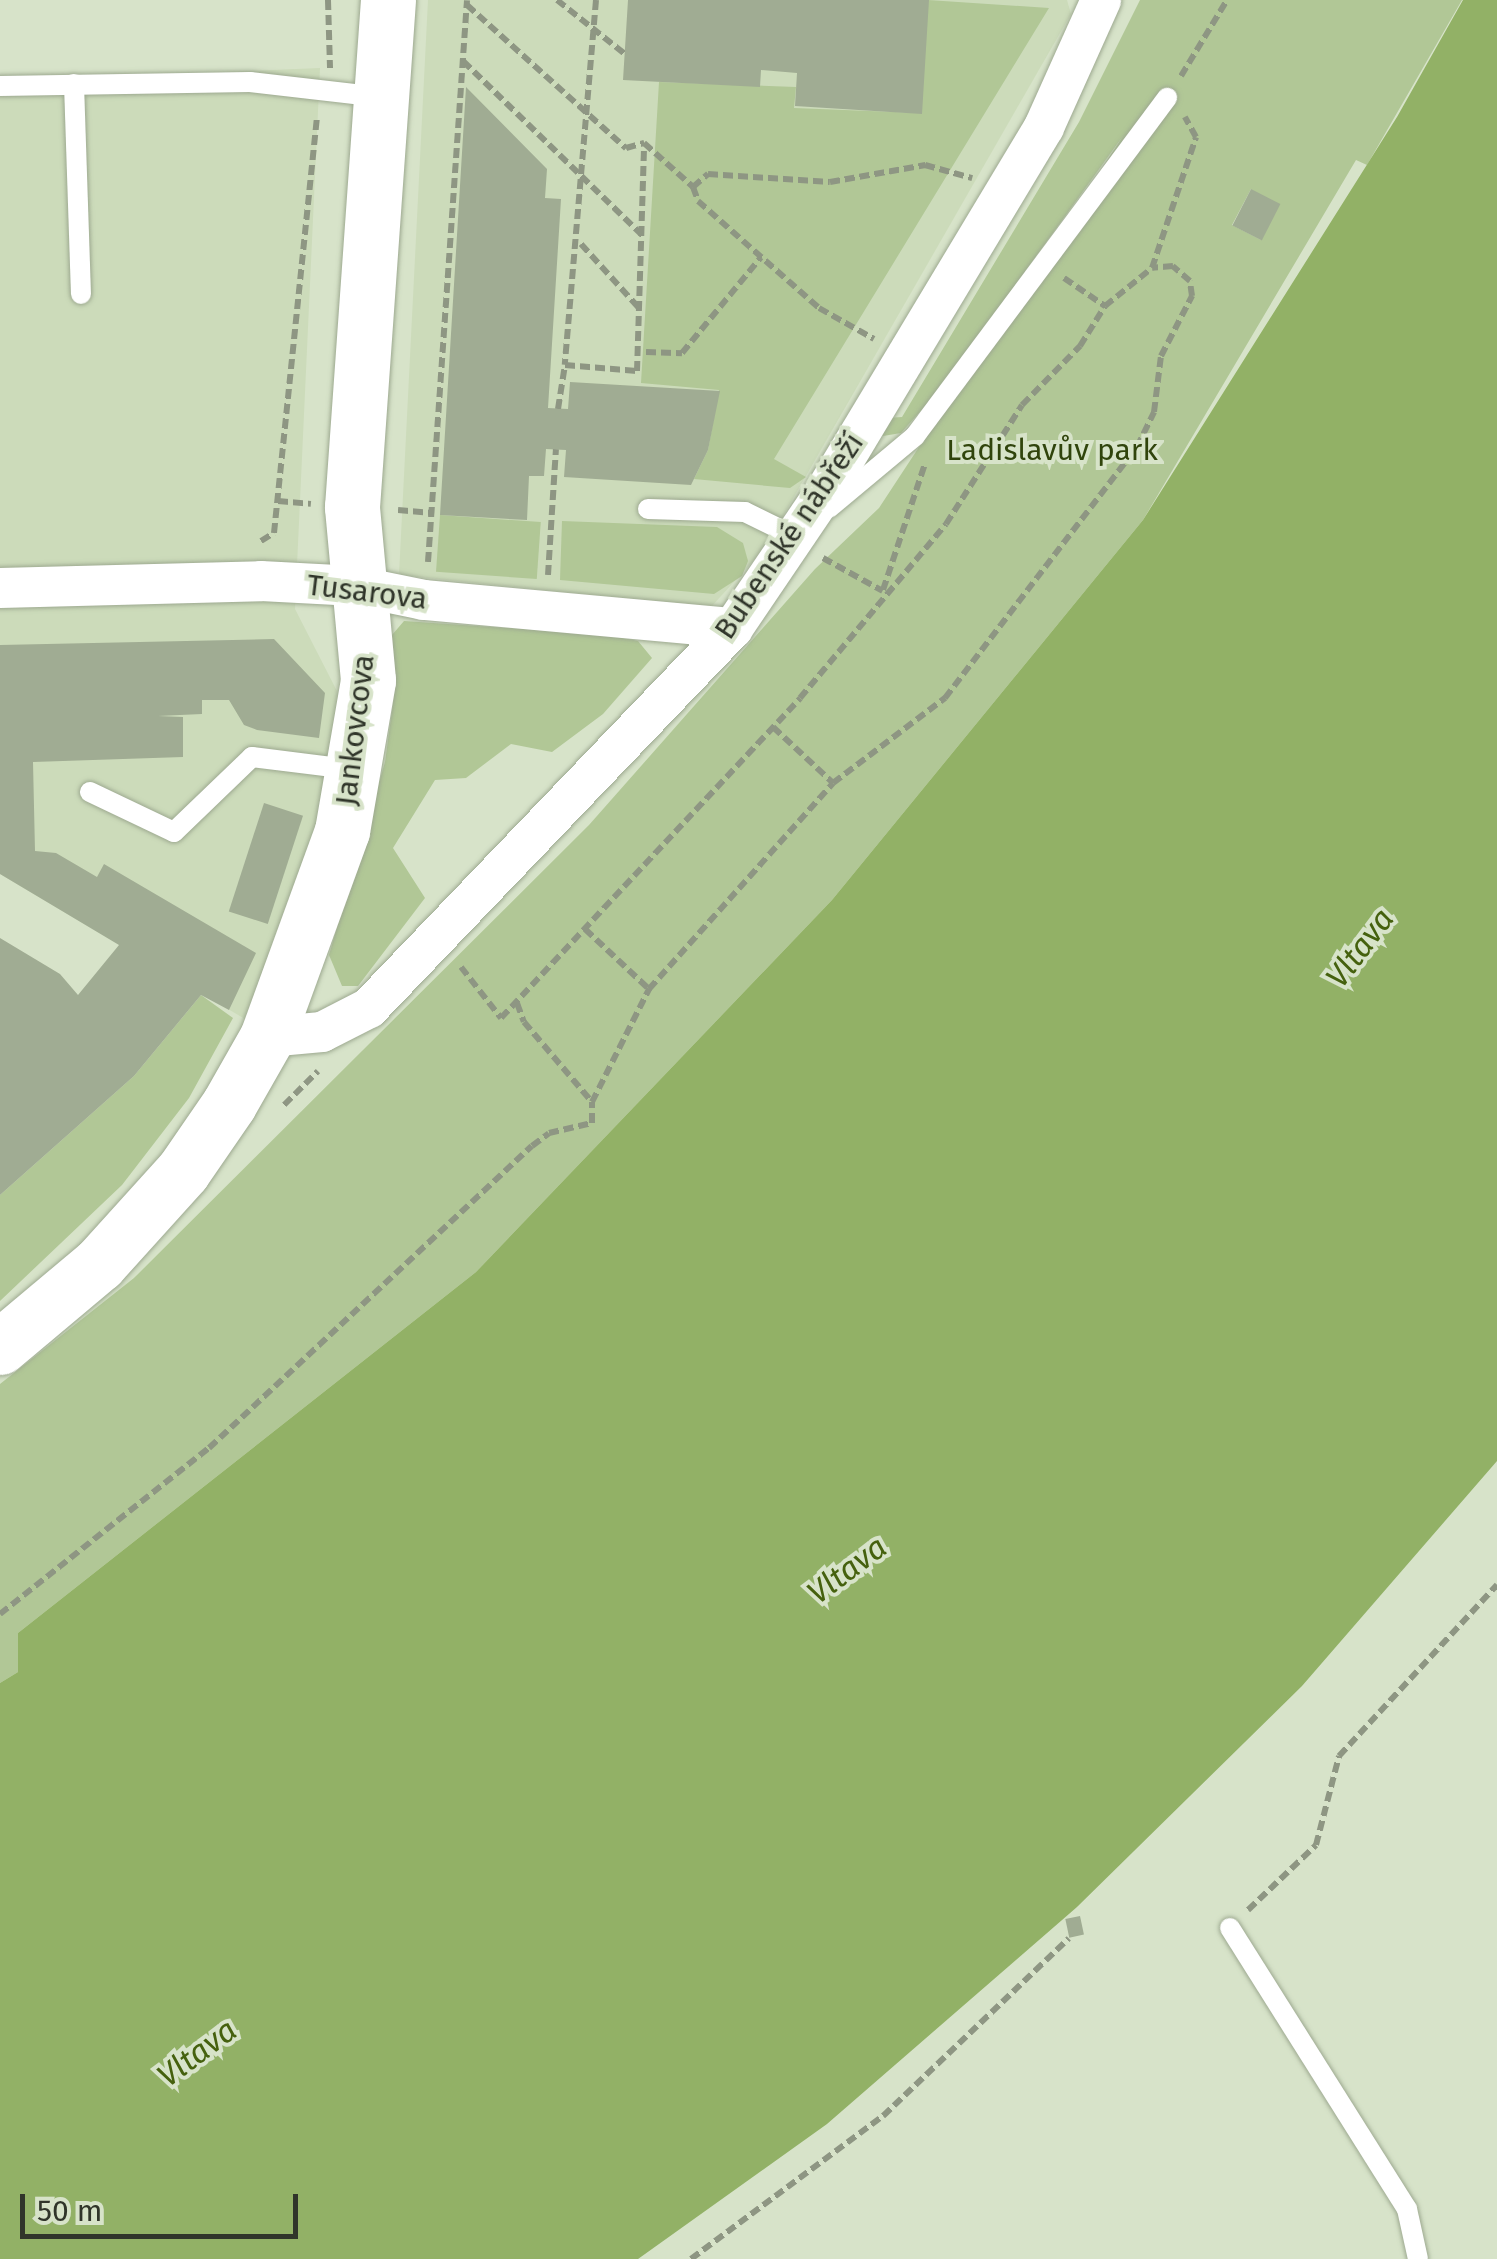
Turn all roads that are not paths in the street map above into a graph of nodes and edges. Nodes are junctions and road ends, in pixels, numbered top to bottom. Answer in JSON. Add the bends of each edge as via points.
{"nodes":[{"id":1,"x":388,"y":0,"type":"edge"},
{"id":2,"x":1101,"y":0,"type":"edge"},
{"id":3,"x":74,"y":84,"type":"junction"},
{"id":4,"x":0,"y":86,"type":"edge"},
{"id":5,"x":382,"y":97,"type":"junction"},
{"id":6,"x":1167,"y":98,"type":"road end"},
{"id":7,"x":81,"y":294,"type":"dead end"},
{"id":8,"x":648,"y":509,"type":"dead end"},
{"id":9,"x":804,"y":545,"type":"junction"},
{"id":10,"x":356,"y":586,"type":"junction"},
{"id":11,"x":0,"y":588,"type":"edge"},
{"id":12,"x":733,"y":628,"type":"junction"},
{"id":13,"x":356,"y":770,"type":"junction"},
{"id":14,"x":90,"y":792,"type":"dead end"},
{"id":15,"x":267,"y":1037,"type":"junction"},
{"id":16,"x":0,"y":1347,"type":"edge"},
{"id":17,"x":1230,"y":1928,"type":"road end"},
{"id":18,"x":1418,"y":2259,"type":"edge"}],
"edges":[{"from":1,"to":5,"type":"street","name":"Jankovcova"},
{"from":2,"to":9,"type":"street","name":"Bubenské nábřeží","via":[[1044,128],[906,357]]},
{"from":3,"to":4,"type":"lane"},
{"from":3,"to":5,"type":"lane","via":[[250,82]]},
{"from":3,"to":7,"type":"lane"},
{"from":5,"to":10,"type":"street","name":"Jankovcova","via":[[352,507]]},
{"from":6,"to":9,"type":"lane","via":[[915,436]]},
{"from":8,"to":9,"type":"lane","via":[[745,512]]},
{"from":9,"to":12,"type":"street","name":"Bubenské nábřeží"},
{"from":10,"to":11,"type":"street","name":"Tusarova","via":[[260,581]]},
{"from":10,"to":12,"type":"street","name":"Tusarova","via":[[424,600]]},
{"from":10,"to":13,"type":"street","name":"Jankovcova","via":[[368,680]]},
{"from":12,"to":15,"type":"street","name":"Bubenské nábřeží","via":[[369,1008],[322,1032]]},
{"from":13,"to":14,"type":"lane","via":[[252,757],[174,832]]},
{"from":13,"to":15,"type":"street","name":"Jankovcova","via":[[337,847]]},
{"from":15,"to":16,"type":"street","name":"Jankovcova","via":[[183,1171],[99,1264]]},
{"from":17,"to":18,"type":"lane","via":[[1407,2209]]}]}
